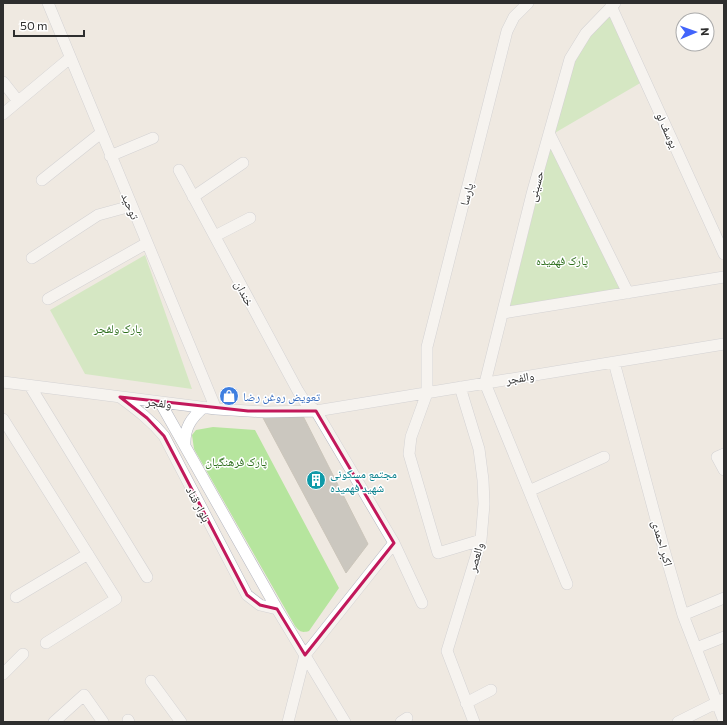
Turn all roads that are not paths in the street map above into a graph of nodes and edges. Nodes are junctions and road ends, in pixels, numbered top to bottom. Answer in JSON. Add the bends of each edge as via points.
{"nodes":[{"id":1,"x":48,"y":3,"type":"edge"},
{"id":2,"x":528,"y":3,"type":"edge"},
{"id":3,"x":613,"y":5,"type":"edge"},
{"id":4,"x":70,"y":58,"type":"junction"},
{"id":5,"x":3,"y":82,"type":"edge"},
{"id":6,"x":18,"y":101,"type":"junction"},
{"id":7,"x":3,"y":114,"type":"edge"},
{"id":8,"x":101,"y":133,"type":"junction"},
{"id":9,"x":549,"y":134,"type":"junction"},
{"id":10,"x":153,"y":138,"type":"dead end"},
{"id":11,"x":110,"y":156,"type":"junction"},
{"id":12,"x":243,"y":163,"type":"dead end"},
{"id":13,"x":179,"y":170,"type":"dead end"},
{"id":14,"x":42,"y":180,"type":"dead end"},
{"id":15,"x":193,"y":197,"type":"junction"},
{"id":16,"x":131,"y":206,"type":"junction"},
{"id":17,"x":250,"y":218,"type":"dead end"},
{"id":18,"x":215,"y":236,"type":"junction"},
{"id":19,"x":147,"y":243,"type":"junction"},
{"id":20,"x":724,"y":254,"type":"edge"},
{"id":21,"x":32,"y":258,"type":"dead end"},
{"id":22,"x":724,"y":277,"type":"edge"},
{"id":23,"x":628,"y":293,"type":"junction"},
{"id":24,"x":48,"y":299,"type":"dead end"},
{"id":25,"x":503,"y":313,"type":"junction"},
{"id":26,"x":724,"y":344,"type":"edge"},
{"id":27,"x":614,"y":362,"type":"junction"},
{"id":28,"x":3,"y":382,"type":"edge"},
{"id":29,"x":485,"y":383,"type":"junction"},
{"id":30,"x":30,"y":386,"type":"junction"},
{"id":31,"x":460,"y":387,"type":"junction"},
{"id":32,"x":426,"y":393,"type":"junction"},
{"id":33,"x":120,"y":397,"type":"junction"},
{"id":34,"x":160,"y":402,"type":"junction"},
{"id":35,"x":204,"y":407,"type":"junction"},
{"id":36,"x":216,"y":409,"type":"junction"},
{"id":37,"x":316,"y":411,"type":"junction"},
{"id":38,"x":3,"y":419,"type":"edge"},
{"id":39,"x":185,"y":446,"type":"junction"},
{"id":40,"x":721,"y":455,"type":"edge"},
{"id":41,"x":604,"y":457,"type":"dead end"},
{"id":42,"x":724,"y":470,"type":"edge"},
{"id":43,"x":529,"y":491,"type":"junction"},
{"id":44,"x":481,"y":540,"type":"junction"},
{"id":45,"x":394,"y":543,"type":"junction"},
{"id":46,"x":88,"y":554,"type":"junction"},
{"id":47,"x":147,"y":577,"type":"dead end"},
{"id":48,"x":567,"y":584,"type":"dead end"},
{"id":49,"x":16,"y":597,"type":"dead end"},
{"id":50,"x":724,"y":598,"type":"edge"},
{"id":51,"x":422,"y":603,"type":"dead end"},
{"id":52,"x":277,"y":609,"type":"junction"},
{"id":53,"x":683,"y":615,"type":"junction"},
{"id":54,"x":724,"y":637,"type":"edge"},
{"id":55,"x":46,"y":642,"type":"dead end"},
{"id":56,"x":696,"y":648,"type":"junction"},
{"id":57,"x":23,"y":654,"type":"dead end"},
{"id":58,"x":306,"y":655,"type":"junction"},
{"id":59,"x":3,"y":674,"type":"edge"},
{"id":60,"x":151,"y":681,"type":"dead end"},
{"id":61,"x":491,"y":690,"type":"dead end"},
{"id":62,"x":720,"y":701,"type":"edge"},
{"id":63,"x":466,"y":703,"type":"junction"},
{"id":64,"x":724,"y":720,"type":"edge"},
{"id":65,"x":54,"y":722,"type":"edge"},
{"id":66,"x":103,"y":722,"type":"edge"},
{"id":67,"x":181,"y":722,"type":"edge"},
{"id":68,"x":288,"y":722,"type":"edge"},
{"id":69,"x":345,"y":722,"type":"edge"},
{"id":70,"x":474,"y":722,"type":"edge"},
{"id":71,"x":678,"y":722,"type":"edge"}],
"edges":[{"from":1,"to":4,"type":"street","name":"توحید"},
{"from":2,"to":32,"type":"street","name":"پارسا","via":[[514,17],[506,31],[427,347]]},
{"from":3,"to":9,"type":"street","name":"حسینی","via":[[586,33],[570,59]]},
{"from":3,"to":20,"type":"street","name":"یوسف لو"},
{"from":4,"to":6,"type":"street"},
{"from":4,"to":8,"type":"street","name":"توحید"},
{"from":5,"to":6,"type":"street"},
{"from":6,"to":7,"type":"street"},
{"from":8,"to":11,"type":"street","name":"توحید"},
{"from":8,"to":14,"type":"street"},
{"from":9,"to":23,"type":"street"},
{"from":9,"to":25,"type":"street","name":"حسینی"},
{"from":10,"to":11,"type":"street"},
{"from":11,"to":16,"type":"street","name":"توحید"},
{"from":12,"to":15,"type":"street"},
{"from":13,"to":15,"type":"street","name":"خندان"},
{"from":15,"to":18,"type":"street","name":"خندان"},
{"from":16,"to":19,"type":"street","name":"توحید"},
{"from":16,"to":21,"type":"street","via":[[98,215]]},
{"from":17,"to":18,"type":"street"},
{"from":18,"to":37,"type":"street","name":"خندان","via":[[298,392]]},
{"from":19,"to":24,"type":"street"},
{"from":19,"to":36,"type":"street","name":"توحید"},
{"from":22,"to":23,"type":"street"},
{"from":23,"to":25,"type":"street"},
{"from":25,"to":29,"type":"street","name":"حسینی"},
{"from":26,"to":27,"type":"street","name":"والفجر"},
{"from":27,"to":29,"type":"street","name":"والفجر"},
{"from":27,"to":53,"type":"street","name":"اکبر احمدی"},
{"from":28,"to":30,"type":"street","name":"ولفجر"},
{"from":29,"to":31,"type":"street","name":"والفجر"},
{"from":29,"to":43,"type":"street"},
{"from":30,"to":33,"type":"street","name":"ولفجر"},
{"from":30,"to":47,"type":"street"},
{"from":31,"to":32,"type":"street","name":"والفجر"},
{"from":31,"to":44,"type":"street","name":"والعصر","via":[[479,449],[484,504]]},
{"from":32,"to":37,"type":"street","name":"والفجر"},
{"from":32,"to":44,"type":"street","name":"پارسا","via":[[411,437],[409,454],[438,553]]},
{"from":33,"to":34,"type":"street","name":"ولفجر"},
{"from":33,"to":52,"type":"street","name":"بلوار قناد","via":[[148,418],[164,436],[247,595],[260,605]]},
{"from":34,"to":35,"type":"street","name":"ولفجر"},
{"from":34,"to":39,"type":"street","name":"بلوار قناد"},
{"from":35,"to":36,"type":"street","name":"ولفجر"},
{"from":35,"to":39,"type":"street","via":[[187,427]]},
{"from":36,"to":37,"type":"street","name":"ولفجر","via":[[265,412]]},
{"from":37,"to":45,"type":"street","name":"خندان"},
{"from":38,"to":46,"type":"street"},
{"from":39,"to":52,"type":"street","name":"بلوار قناد"},
{"from":40,"to":42,"type":"street"},
{"from":41,"to":43,"type":"street"},
{"from":43,"to":48,"type":"street"},
{"from":44,"to":63,"type":"street","name":"والعصر","via":[[446,651]]},
{"from":45,"to":51,"type":"street","name":"خندان"},
{"from":45,"to":58,"type":"street"},
{"from":46,"to":49,"type":"street"},
{"from":46,"to":55,"type":"street","via":[[116,600]]},
{"from":50,"to":53,"type":"street"},
{"from":52,"to":58,"type":"street","name":"بلوار قناد"},
{"from":53,"to":56,"type":"street","name":"اکبر احمدی"},
{"from":54,"to":56,"type":"street"},
{"from":56,"to":62,"type":"street","name":"اکبر احمدی"},
{"from":57,"to":59,"type":"street"},
{"from":58,"to":68,"type":"street"},
{"from":58,"to":69,"type":"street","name":"بلوار قناد"},
{"from":60,"to":67,"type":"street"},
{"from":61,"to":63,"type":"street"},
{"from":62,"to":64,"type":"street","name":"اکبر احمدی"},
{"from":62,"to":71,"type":"street"},
{"from":63,"to":70,"type":"street","name":"والعصر"},
{"from":65,"to":66,"type":"street","via":[[84,695]]}]}
